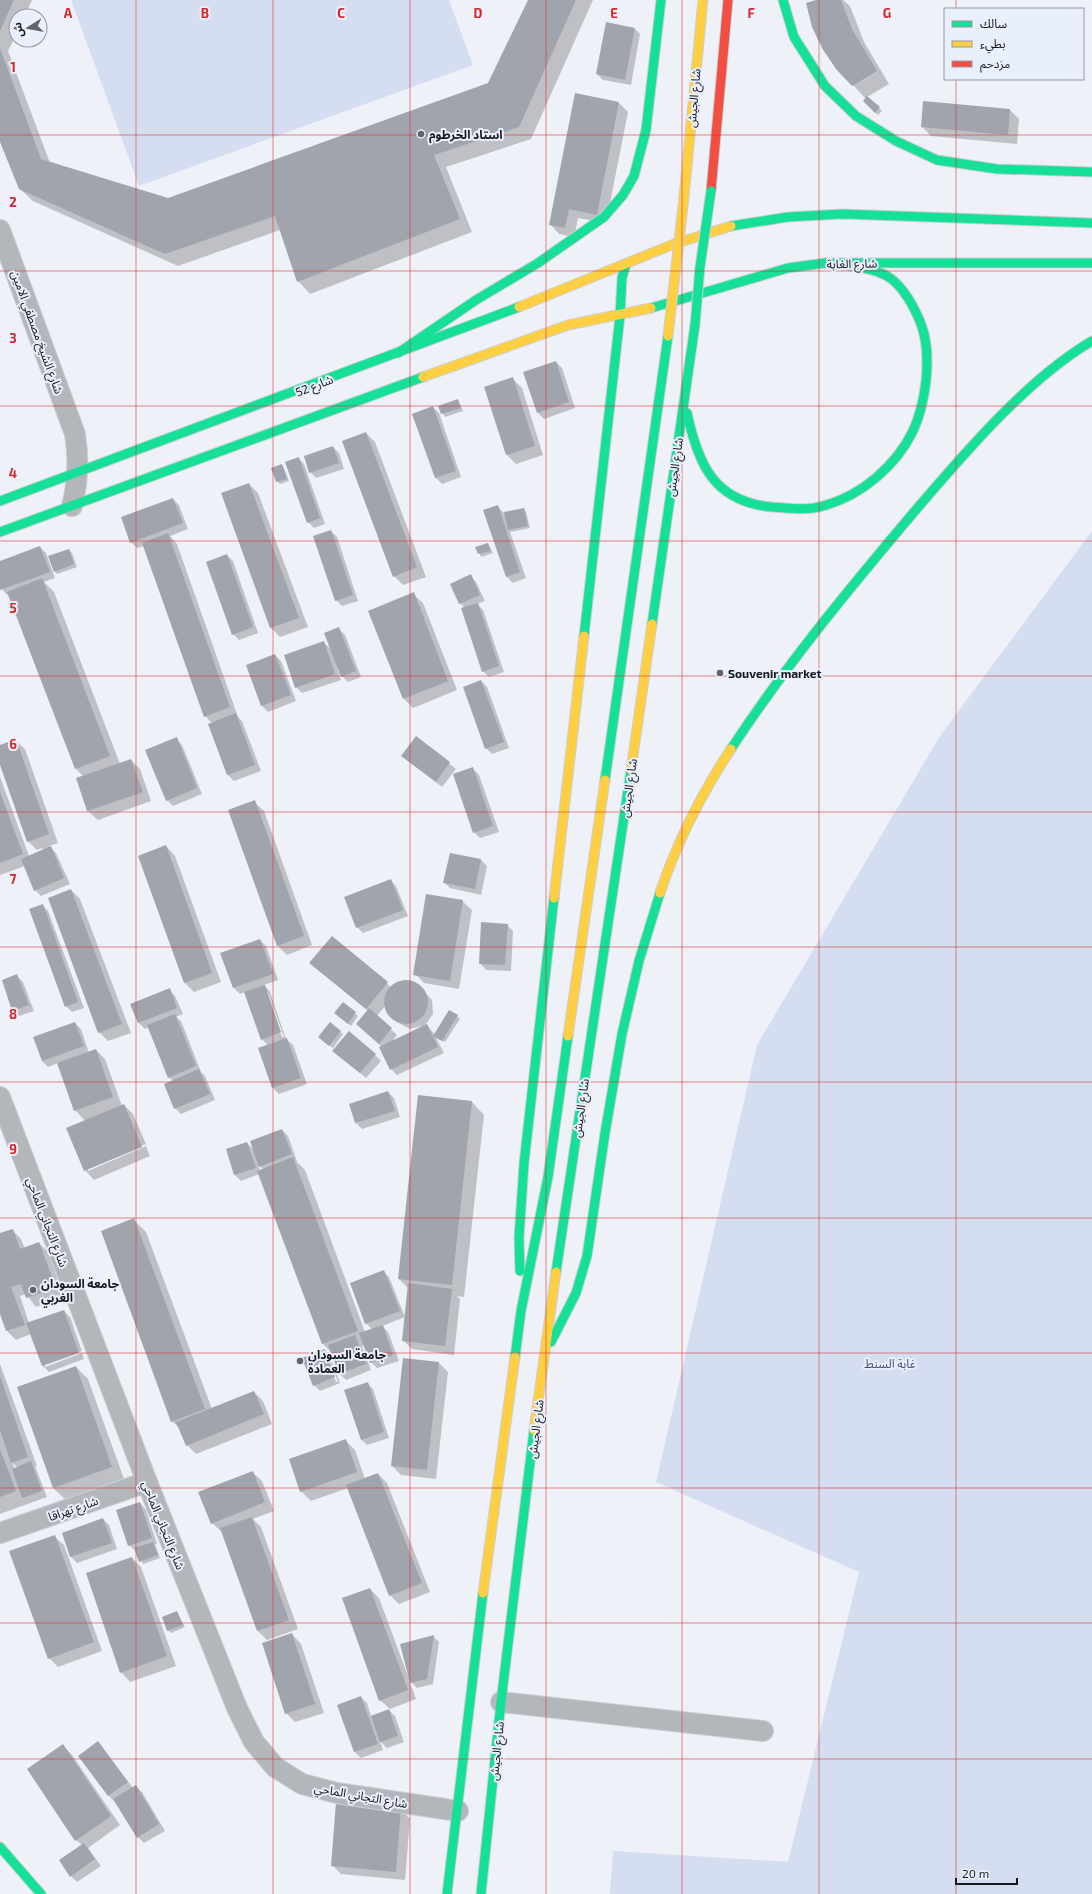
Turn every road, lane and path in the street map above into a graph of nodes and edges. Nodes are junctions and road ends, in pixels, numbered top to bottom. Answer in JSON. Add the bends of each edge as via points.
{"nodes":[{"id":1,"x":661,"y":0,"type":"edge"},
{"id":2,"x":703,"y":0,"type":"edge"},
{"id":3,"x":728,"y":0,"type":"edge"},
{"id":4,"x":783,"y":0,"type":"edge"},
{"id":5,"x":651,"y":6,"type":"dead end"},
{"id":6,"x":658,"y":25,"type":"junction"},
{"id":7,"x":1092,"y":172,"type":"edge"},
{"id":8,"x":1092,"y":223,"type":"edge"},
{"id":9,"x":0,"y":230,"type":"edge"},
{"id":10,"x":825,"y":263,"type":"junction"},
{"id":11,"x":1092,"y":263,"type":"edge"},
{"id":12,"x":626,"y":264,"type":"junction"},
{"id":13,"x":620,"y":316,"type":"junction"},
{"id":14,"x":1092,"y":341,"type":"edge"},
{"id":15,"x":398,"y":353,"type":"junction"},
{"id":16,"x":684,"y":397,"type":"junction"},
{"id":17,"x":78,"y":471,"type":"junction"},
{"id":18,"x":0,"y":501,"type":"edge"},
{"id":19,"x":72,"y":506,"type":"junction"},
{"id":20,"x":0,"y":532,"type":"edge"},
{"id":21,"x":0,"y":1097,"type":"edge"},
{"id":22,"x":521,"y":1311,"type":"junction"},
{"id":23,"x":543,"y":1358,"type":"junction"},
{"id":24,"x":147,"y":1482,"type":"junction"},
{"id":25,"x":0,"y":1533,"type":"edge"},
{"id":26,"x":501,"y":1702,"type":"junction"},
{"id":27,"x":763,"y":1731,"type":"dead end"},
{"id":28,"x":458,"y":1811,"type":"junction"},
{"id":29,"x":0,"y":1846,"type":"edge"},
{"id":30,"x":41,"y":1894,"type":"edge"},
{"id":31,"x":447,"y":1894,"type":"edge"},
{"id":32,"x":481,"y":1894,"type":"edge"}],
"edges":[{"from":1,"to":6,"type":"main road"},
{"from":2,"to":22,"type":"main road","name":"شارع الجيش","bridge":true,"via":[[668,336],[548,1177]]},
{"from":3,"to":16,"type":"main road","name":"شارع الجيش","bridge":true,"via":[[711,191]]},
{"from":4,"to":7,"type":"main road","via":[[794,37],[825,86],[856,116],[896,141],[937,160],[997,169]]},
{"from":5,"to":6,"type":"main road"},
{"from":6,"to":15,"type":"main road","via":[[646,130],[634,176],[623,196],[604,217],[538,263],[476,300]]},
{"from":8,"to":12,"type":"main road","via":[[842,214],[788,217],[737,224],[674,244]]},
{"from":9,"to":17,"type":"street","name":"شارع الشيخ مصطفي الامين","via":[[75,434]]},
{"from":10,"to":11,"type":"main road","name":"شارع الغابة"},
{"from":10,"to":13,"type":"main road","name":"شارع الغابة","via":[[788,268]]},
{"from":10,"to":16,"type":"main road","via":[[882,273],[902,289],[916,310],[927,336],[928,365],[921,406],[911,435],[894,459],[873,480],[850,496],[822,506],[791,509],[768,507],[738,499],[716,484],[701,463],[692,438]]},
{"from":12,"to":13,"type":"main road","via":[[622,278]]},
{"from":12,"to":15,"type":"main road","name":"شارع 52"},
{"from":13,"to":19,"type":"main road","via":[[596,318],[568,325]]},
{"from":13,"to":22,"type":"main road","via":[[525,1156],[519,1238]]},
{"from":14,"to":23,"type":"main road","via":[[1044,377],[998,420],[950,470],[844,594],[763,700],[736,740],[692,816],[670,863],[645,936],[633,986],[605,1134],[586,1261],[568,1309]]},
{"from":15,"to":17,"type":"main road","name":"شارع 52"},
{"from":16,"to":23,"type":"main road","name":"شارع الجيش","via":[[630,780]]},
{"from":17,"to":18,"type":"main road","name":"شارع 52"},
{"from":17,"to":19,"type":"street","name":"شارع الشيخ مصطفي الامين"},
{"from":19,"to":20,"type":"main road"},
{"from":21,"to":24,"type":"street","name":"شارع التجاني الماحي"},
{"from":22,"to":28,"type":"main road","name":"شارع الجيش","via":[[486,1563]]},
{"from":23,"to":26,"type":"main road","name":"شارع الجيش"},
{"from":24,"to":25,"type":"street","name":"شارع تهراقا"},
{"from":24,"to":28,"type":"street","name":"شارع التجاني الماحي","via":[[237,1708],[254,1742],[275,1767],[302,1784],[338,1793]]},
{"from":26,"to":27,"type":"street"},
{"from":26,"to":32,"type":"main road","name":"شارع الجيش"},
{"from":28,"to":31,"type":"main road","name":"شارع الجيش"},
{"from":29,"to":30,"type":"main road"}]}
